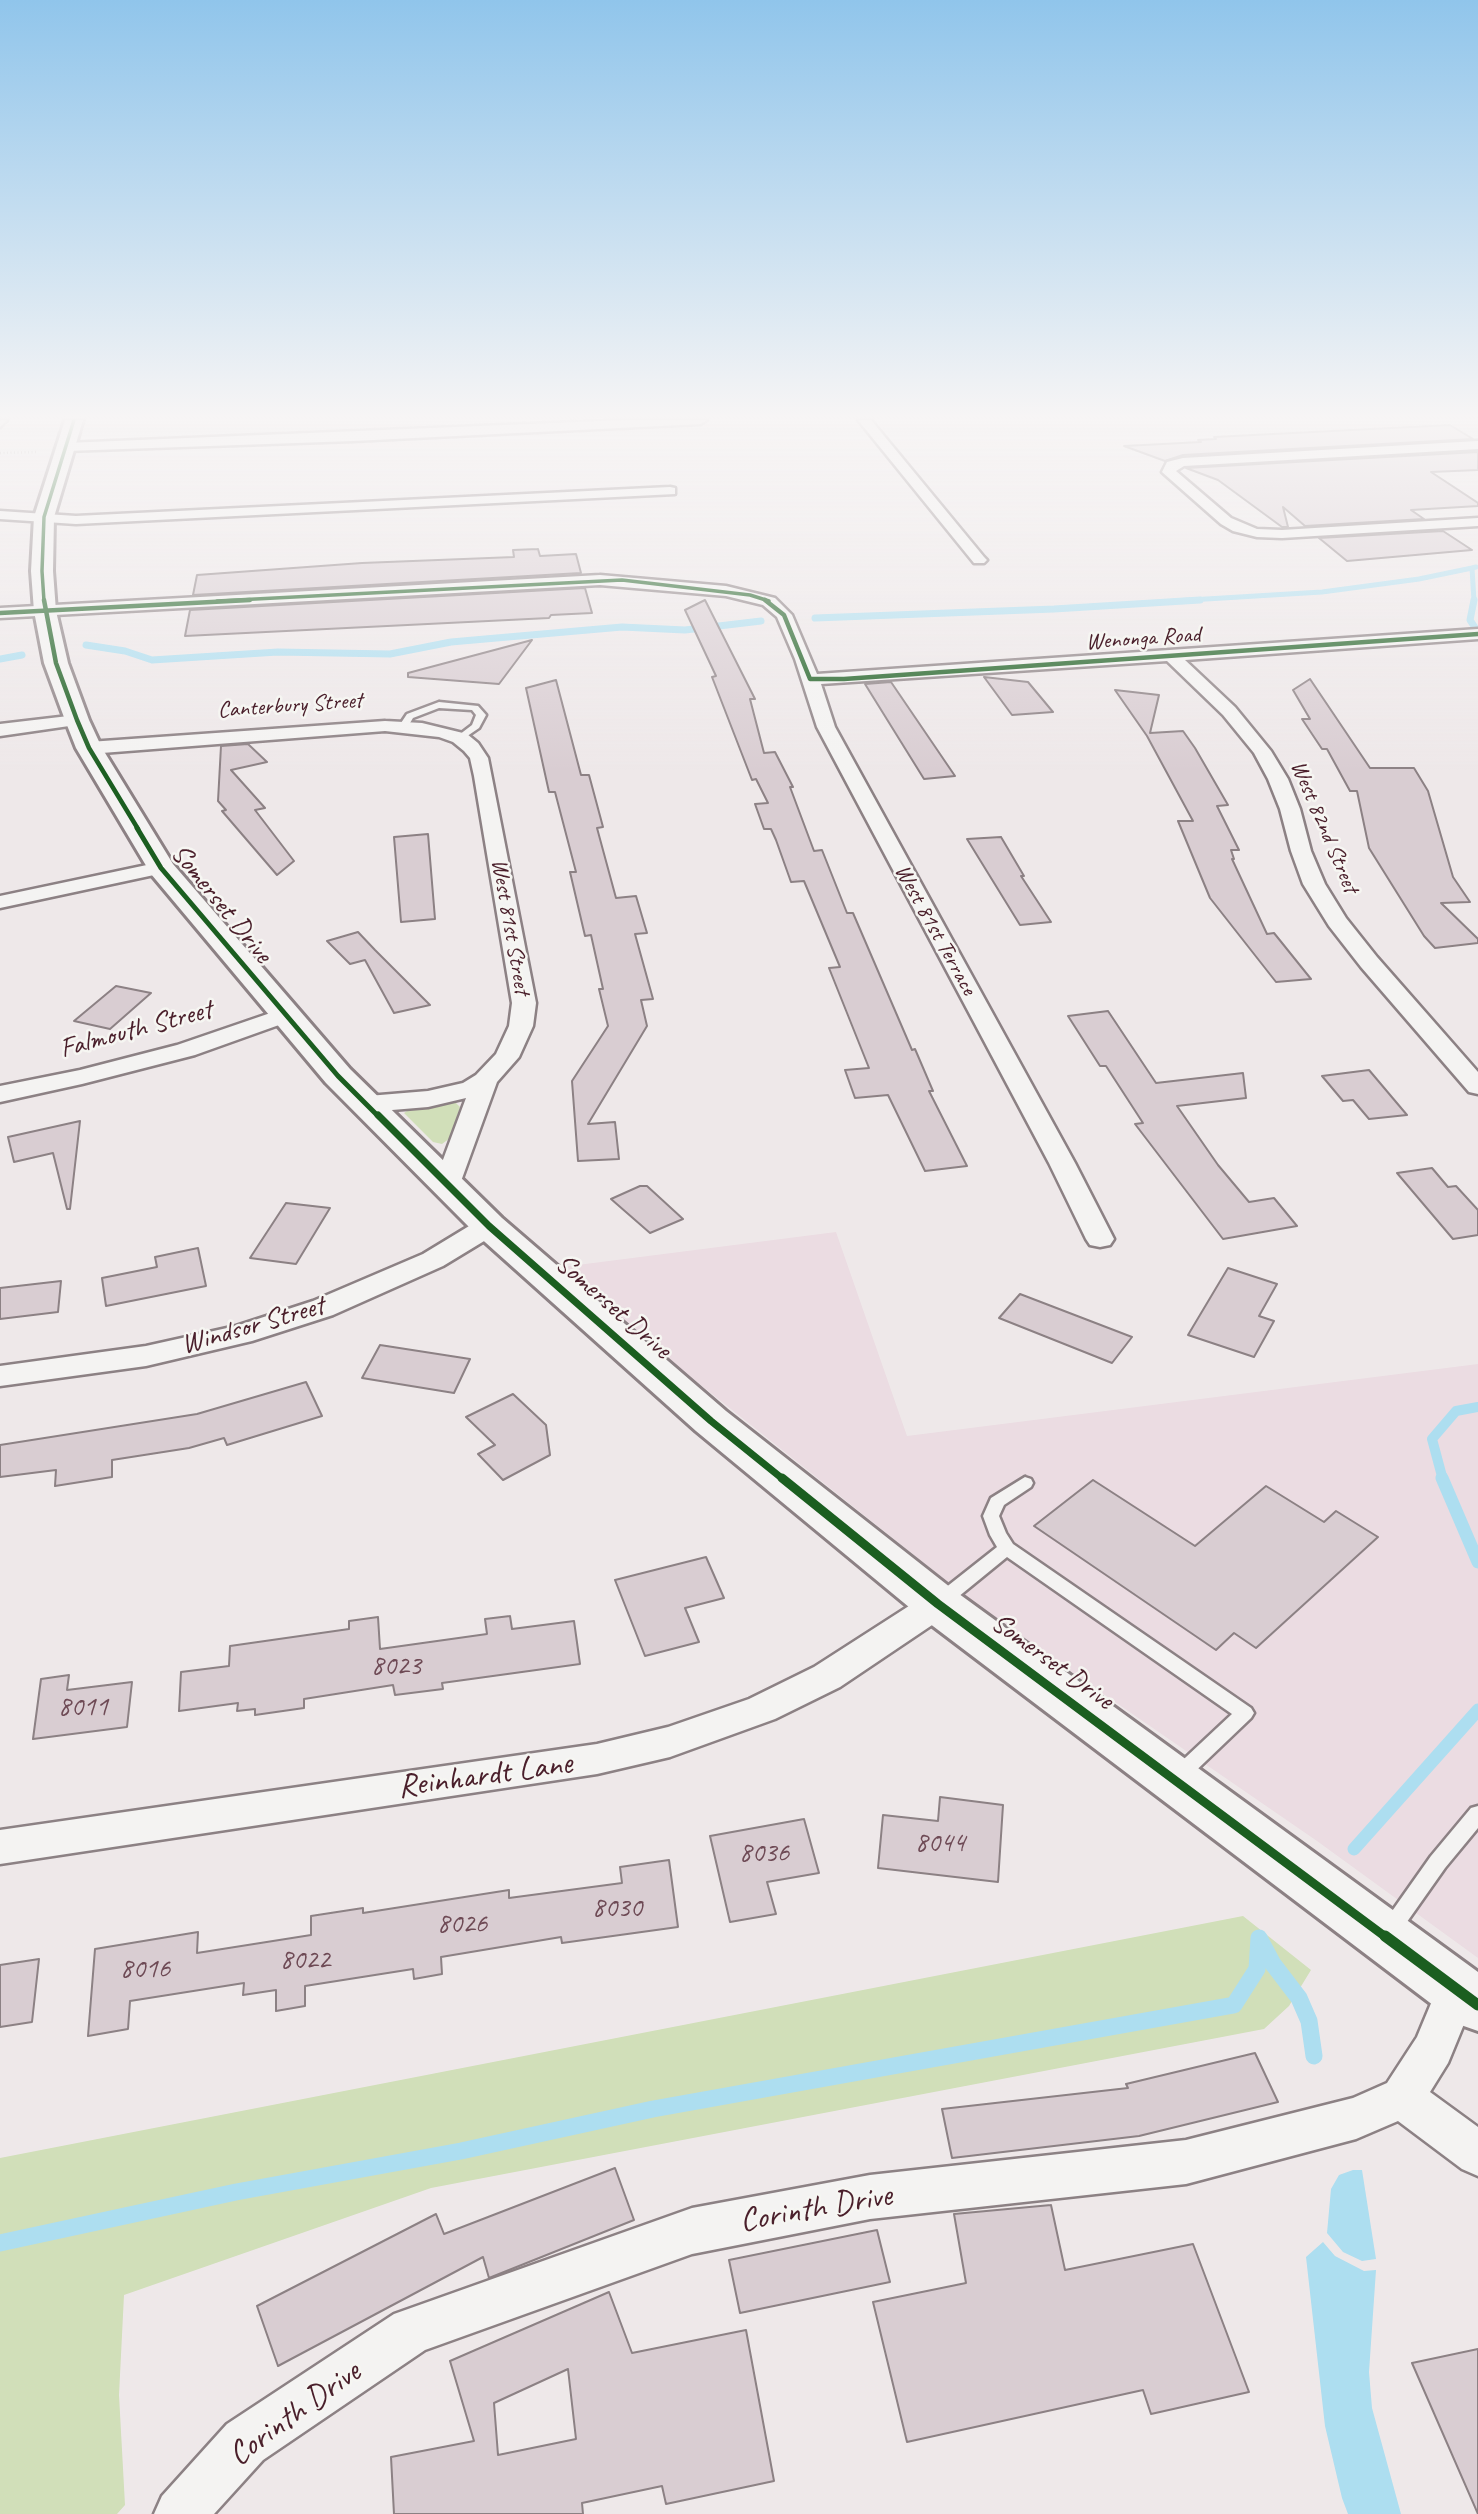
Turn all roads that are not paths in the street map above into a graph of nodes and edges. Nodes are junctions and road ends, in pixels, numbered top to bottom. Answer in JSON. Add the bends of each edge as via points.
{"nodes":[{"id":1,"x":43,"y":537,"type":"edge"},
{"id":2,"x":960,"y":537,"type":"edge"},
{"id":3,"x":979,"y":560,"type":"dead end"},
{"id":4,"x":45,"y":611,"type":"junction"},
{"id":5,"x":0,"y":613,"type":"edge"},
{"id":6,"x":1473,"y":635,"type":"edge"},
{"id":7,"x":1171,"y":656,"type":"junction"},
{"id":8,"x":810,"y":679,"type":"junction"},
{"id":9,"x":404,"y":726,"type":"junction"},
{"id":10,"x":0,"y":730,"type":"edge"},
{"id":11,"x":83,"y":734,"type":"junction"},
{"id":12,"x":460,"y":738,"type":"junction"},
{"id":13,"x":161,"y":868,"type":"junction"},
{"id":14,"x":0,"y":902,"type":"edge"},
{"id":15,"x":285,"y":1015,"type":"junction"},
{"id":16,"x":485,"y":1080,"type":"junction"},
{"id":17,"x":1478,"y":1087,"type":"edge"},
{"id":18,"x":0,"y":1094,"type":"edge"},
{"id":19,"x":368,"y":1104,"type":"junction"},
{"id":20,"x":447,"y":1184,"type":"junction"},
{"id":21,"x":489,"y":1226,"type":"junction"},
{"id":22,"x":1100,"y":1239,"type":"dead end"},
{"id":23,"x":0,"y":1376,"type":"edge"},
{"id":24,"x":1025,"y":1483,"type":"dead end"},
{"id":25,"x":1007,"y":1548,"type":"junction"},
{"id":26,"x":938,"y":1604,"type":"junction"},
{"id":27,"x":1175,"y":1779,"type":"junction"},
{"id":28,"x":1478,"y":1814,"type":"edge"},
{"id":29,"x":0,"y":1847,"type":"edge"},
{"id":30,"x":1385,"y":1937,"type":"junction"},
{"id":31,"x":1468,"y":1997,"type":"edge"},
{"id":32,"x":1402,"y":2098,"type":"junction"},
{"id":33,"x":1478,"y":2154,"type":"edge"},
{"id":34,"x":180,"y":2514,"type":"edge"}],
"edges":[{"from":1,"to":4,"type":"street","name":"Somerset Drive"},
{"from":2,"to":3,"type":"street"},
{"from":4,"to":5,"type":"street"},
{"from":4,"to":8,"type":"street","name":"West 81st Terrace","via":[[622,580],[750,594],[769,601],[783,615]]},
{"from":4,"to":11,"type":"street","name":"Somerset Drive","via":[[56,663]]},
{"from":6,"to":7,"type":"street","name":"Wenonga Road"},
{"from":7,"to":8,"type":"street","name":"Wenonga Road"},
{"from":7,"to":17,"type":"street","name":"West 82nd Street","via":[[1229,711],[1262,751],[1290,809],[1314,884],[1337,921]]},
{"from":8,"to":22,"type":"street","name":"West 81st Terrace","via":[[826,727]]},
{"from":9,"to":11,"type":"street","name":"Canterbury Street"},
{"from":9,"to":12,"type":"street","name":"Canterbury Street"},
{"from":9,"to":12,"type":"lane","via":[[410,716],[439,705],[475,708],[481,715],[476,726]]},
{"from":10,"to":11,"type":"street","name":"Canterbury Street"},
{"from":11,"to":13,"type":"street","name":"Somerset Drive"},
{"from":12,"to":16,"type":"street","name":"West 81st Street","via":[[480,763],[524,1003],[516,1040]]},
{"from":13,"to":14,"type":"street"},
{"from":13,"to":15,"type":"street","name":"Somerset Drive"},
{"from":15,"to":18,"type":"street","name":"Falmouth Street","via":[[186,1049]]},
{"from":15,"to":19,"type":"street","name":"Somerset Drive"},
{"from":16,"to":19,"type":"street","name":"West 81st Street","via":[[454,1095]]},
{"from":16,"to":20,"type":"street","name":"West 81st Street"},
{"from":19,"to":20,"type":"street","name":"Somerset Drive"},
{"from":20,"to":21,"type":"street","name":"Somerset Drive"},
{"from":21,"to":23,"type":"street","name":"Windsor Street","via":[[433,1261],[323,1308],[242,1334],[146,1356]]},
{"from":21,"to":26,"type":"street","name":"Somerset Drive","via":[[711,1421]]},
{"from":24,"to":25,"type":"lane","via":[[997,1502],[991,1516]]},
{"from":25,"to":26,"type":"lane"},
{"from":25,"to":27,"type":"lane","via":[[1245,1713]]},
{"from":26,"to":27,"type":"street","name":"Somerset Drive"},
{"from":26,"to":29,"type":"street","name":"Reinhardt Lane","via":[[827,1677],[762,1709],[670,1742],[597,1759]]},
{"from":27,"to":30,"type":"street","name":"Somerset Drive"},
{"from":28,"to":30,"type":"lane"},
{"from":30,"to":31,"type":"street","name":"Somerset Drive"},
{"from":31,"to":32,"type":"street"},
{"from":32,"to":33,"type":"street"},
{"from":32,"to":34,"type":"street","name":"Corinth Drive","via":[[1356,2118],[1186,2162],[870,2197],[692,2231],[411,2331],[245,2442]]}]}
